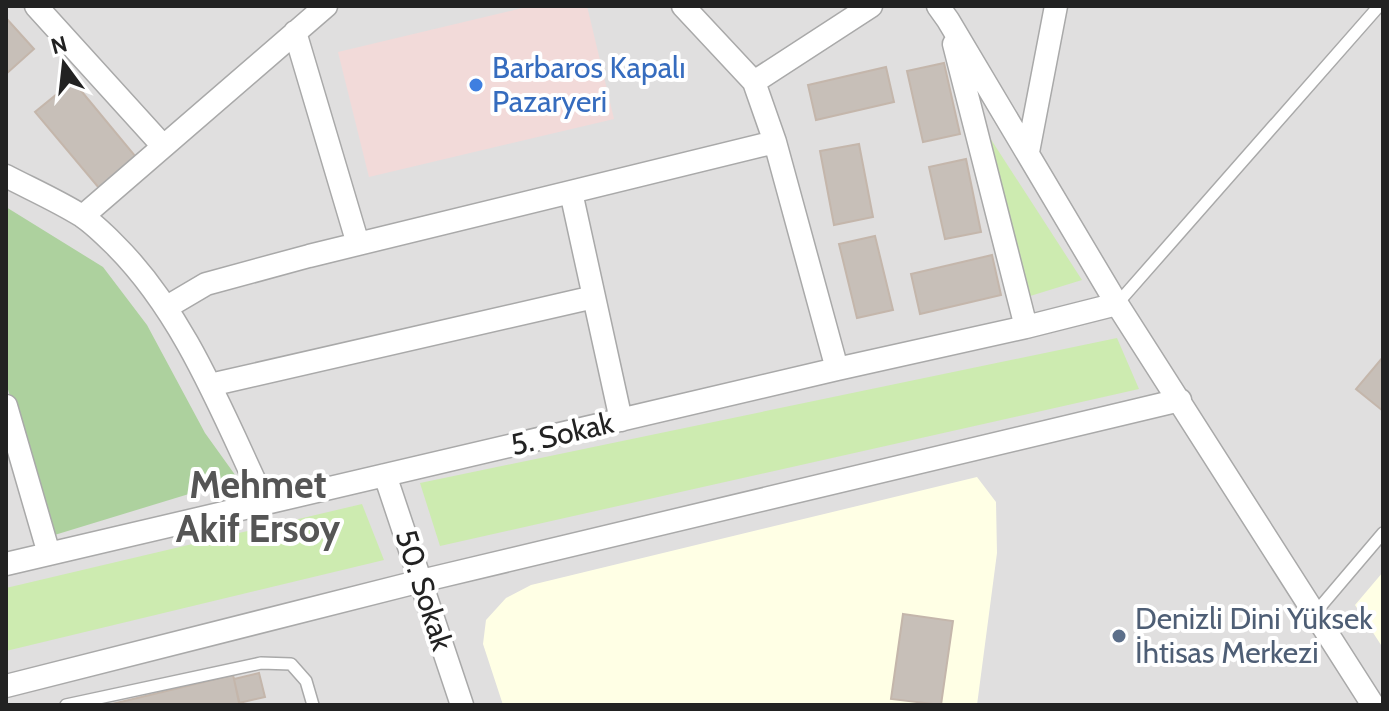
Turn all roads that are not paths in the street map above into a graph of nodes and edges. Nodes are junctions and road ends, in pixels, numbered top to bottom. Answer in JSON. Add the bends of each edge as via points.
{"nodes":[{"id":1,"x":36,"y":6,"type":"edge"},
{"id":2,"x":326,"y":6,"type":"edge"},
{"id":3,"x":683,"y":6,"type":"edge"},
{"id":4,"x":871,"y":6,"type":"edge"},
{"id":5,"x":1056,"y":6,"type":"edge"},
{"id":6,"x":1379,"y":6,"type":"edge"},
{"id":7,"x":943,"y":13,"type":"edge"},
{"id":8,"x":295,"y":32,"type":"junction"},
{"id":9,"x":754,"y":82,"type":"junction"},
{"id":10,"x":775,"y":142,"type":"junction"},
{"id":11,"x":163,"y":146,"type":"junction"},
{"id":12,"x":1028,"y":152,"type":"junction"},
{"id":13,"x":6,"y":176,"type":"edge"},
{"id":14,"x":571,"y":192,"type":"junction"},
{"id":15,"x":83,"y":216,"type":"junction"},
{"id":16,"x":358,"y":244,"type":"junction"},
{"id":17,"x":594,"y":297,"type":"junction"},
{"id":18,"x":1117,"y":304,"type":"junction"},
{"id":19,"x":167,"y":307,"type":"junction"},
{"id":20,"x":1026,"y":327,"type":"junction"},
{"id":21,"x":837,"y":369,"type":"junction"},
{"id":22,"x":210,"y":385,"type":"junction"},
{"id":23,"x":1180,"y":400,"type":"junction"},
{"id":24,"x":6,"y":406,"type":"edge"},
{"id":25,"x":621,"y":420,"type":"junction"},
{"id":26,"x":385,"y":475,"type":"junction"},
{"id":27,"x":265,"y":503,"type":"junction"},
{"id":28,"x":1383,"y":533,"type":"edge"},
{"id":29,"x":49,"y":554,"type":"junction"},
{"id":30,"x":6,"y":564,"type":"edge"},
{"id":31,"x":421,"y":581,"type":"junction"},
{"id":32,"x":1315,"y":613,"type":"junction"},
{"id":33,"x":6,"y":686,"type":"edge"},
{"id":34,"x":66,"y":705,"type":"edge"},
{"id":35,"x":313,"y":705,"type":"edge"},
{"id":36,"x":462,"y":705,"type":"edge"},
{"id":37,"x":1373,"y":705,"type":"edge"}],
"edges":[{"from":1,"to":11,"type":"street"},
{"from":2,"to":8,"type":"street"},
{"from":3,"to":9,"type":"street"},
{"from":4,"to":9,"type":"street"},
{"from":5,"to":12,"type":"street"},
{"from":6,"to":18,"type":"lane"},
{"from":7,"to":12,"type":"street"},
{"from":7,"to":20,"type":"street"},
{"from":8,"to":11,"type":"street"},
{"from":8,"to":16,"type":"street"},
{"from":9,"to":10,"type":"street"},
{"from":10,"to":14,"type":"street"},
{"from":10,"to":21,"type":"street"},
{"from":11,"to":15,"type":"street"},
{"from":12,"to":18,"type":"street"},
{"from":13,"to":15,"type":"street"},
{"from":14,"to":16,"type":"street"},
{"from":14,"to":17,"type":"street"},
{"from":15,"to":19,"type":"street","via":[[130,259]]},
{"from":16,"to":19,"type":"street","via":[[206,284]]},
{"from":17,"to":22,"type":"street"},
{"from":17,"to":25,"type":"street"},
{"from":18,"to":20,"type":"street","name":"5. Sokak"},
{"from":18,"to":23,"type":"street"},
{"from":19,"to":22,"type":"street"},
{"from":20,"to":21,"type":"street","name":"5. Sokak"},
{"from":21,"to":25,"type":"street","name":"5. Sokak"},
{"from":22,"to":27,"type":"street"},
{"from":23,"to":31,"type":"street"},
{"from":23,"to":32,"type":"street"},
{"from":24,"to":29,"type":"street"},
{"from":25,"to":26,"type":"street","name":"5. Sokak"},
{"from":26,"to":27,"type":"street","name":"5. Sokak"},
{"from":26,"to":31,"type":"street","name":"50. Sokak"},
{"from":27,"to":29,"type":"street","name":"5. Sokak"},
{"from":28,"to":32,"type":"lane"},
{"from":29,"to":30,"type":"street","name":"5. Sokak"},
{"from":31,"to":33,"type":"street"},
{"from":31,"to":36,"type":"street","name":"50. Sokak"},
{"from":32,"to":37,"type":"street"},
{"from":34,"to":35,"type":"lane","via":[[261,663],[291,664],[306,681]]}]}
